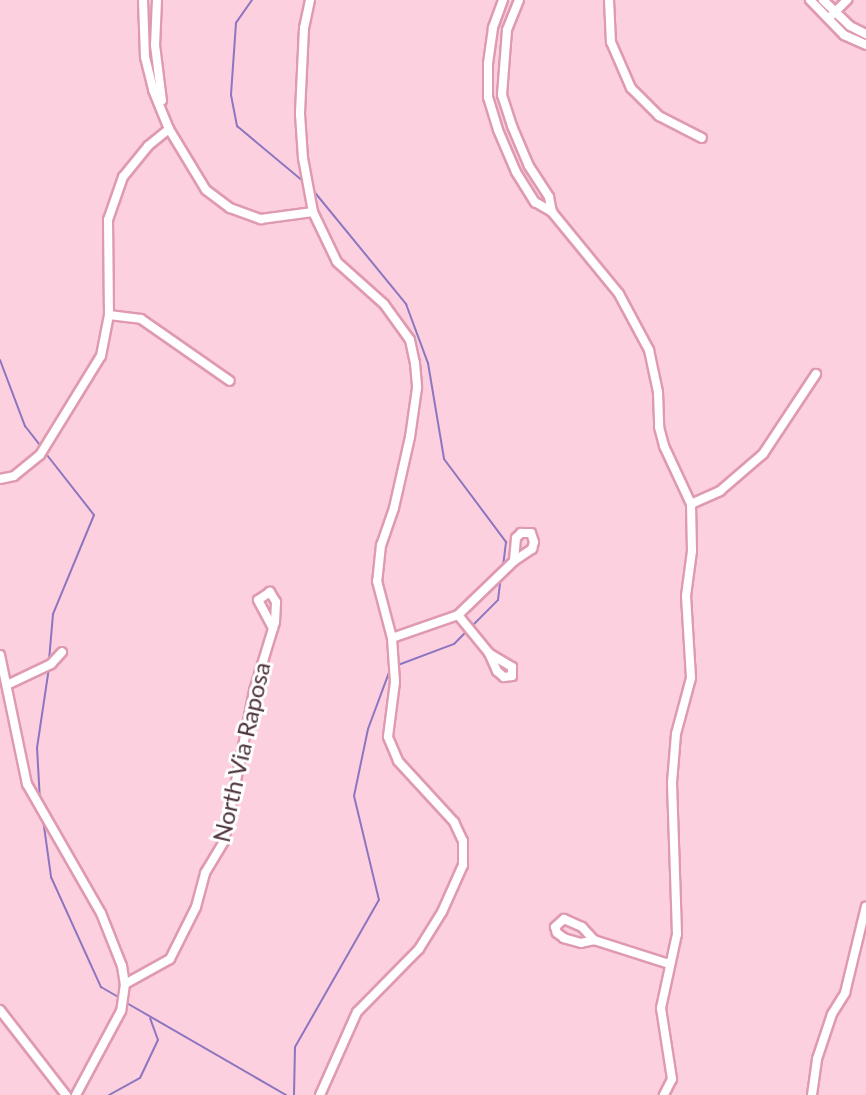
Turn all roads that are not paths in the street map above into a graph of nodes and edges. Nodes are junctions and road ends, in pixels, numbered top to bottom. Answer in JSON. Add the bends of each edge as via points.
{"nodes":[{"id":1,"x":143,"y":0,"type":"edge"},
{"id":2,"x":157,"y":0,"type":"edge"},
{"id":3,"x":310,"y":0,"type":"edge"},
{"id":4,"x":503,"y":0,"type":"edge"},
{"id":5,"x":519,"y":0,"type":"edge"},
{"id":6,"x":609,"y":0,"type":"edge"},
{"id":7,"x":810,"y":0,"type":"edge"},
{"id":8,"x":847,"y":0,"type":"edge"},
{"id":9,"x":824,"y":3,"type":"edge"},
{"id":10,"x":831,"y":16,"type":"junction"},
{"id":11,"x":866,"y":34,"type":"edge"},
{"id":12,"x":866,"y":45,"type":"edge"},
{"id":13,"x":162,"y":106,"type":"junction"},
{"id":14,"x":169,"y":129,"type":"junction"},
{"id":15,"x":702,"y":138,"type":"dead end"},
{"id":16,"x":313,"y":212,"type":"junction"},
{"id":17,"x":552,"y":212,"type":"junction"},
{"id":18,"x":109,"y":315,"type":"junction"},
{"id":19,"x":816,"y":374,"type":"dead end"},
{"id":20,"x":230,"y":381,"type":"dead end"},
{"id":21,"x":0,"y":479,"type":"edge"},
{"id":22,"x":691,"y":504,"type":"junction"},
{"id":23,"x":514,"y":561,"type":"dead end"},
{"id":24,"x":458,"y":615,"type":"junction"},
{"id":25,"x":273,"y":628,"type":"dead end"},
{"id":26,"x":392,"y":638,"type":"junction"},
{"id":27,"x":62,"y":652,"type":"dead end"},
{"id":28,"x":489,"y":653,"type":"dead end"},
{"id":29,"x":0,"y":655,"type":"edge"},
{"id":30,"x":9,"y":684,"type":"junction"},
{"id":31,"x":866,"y":906,"type":"edge"},
{"id":32,"x":865,"y":920,"type":"edge"},
{"id":33,"x":594,"y":940,"type":"dead end"},
{"id":34,"x":669,"y":964,"type":"junction"},
{"id":35,"x":125,"y":984,"type":"junction"},
{"id":36,"x":0,"y":1010,"type":"edge"},
{"id":37,"x":66,"y":1095,"type":"edge"},
{"id":38,"x":76,"y":1095,"type":"edge"},
{"id":39,"x":320,"y":1095,"type":"edge"},
{"id":40,"x":664,"y":1095,"type":"edge"},
{"id":41,"x":812,"y":1095,"type":"edge"}],
"edges":[{"from":1,"to":13,"type":"street","via":[[145,57]]},
{"from":2,"to":13,"type":"street","via":[[155,45]]},
{"from":3,"to":16,"type":"street","via":[[300,114]]},
{"from":4,"to":17,"type":"street","via":[[493,28],[488,97],[516,172],[535,202]]},
{"from":5,"to":17,"type":"street","via":[[507,30],[502,95]]},
{"from":6,"to":15,"type":"street","via":[[611,42],[631,88],[659,116]]},
{"from":7,"to":9,"type":"street"},
{"from":8,"to":10,"type":"street"},
{"from":9,"to":10,"type":"street"},
{"from":10,"to":11,"type":"street"},
{"from":10,"to":12,"type":"street","via":[[844,35]]},
{"from":13,"to":14,"type":"street"},
{"from":14,"to":16,"type":"street","via":[[206,190],[230,208],[261,219]]},
{"from":14,"to":18,"type":"street","via":[[123,177],[108,220]]},
{"from":16,"to":26,"type":"street","via":[[337,262],[384,304],[410,340],[415,363],[410,437],[381,545],[377,581]]},
{"from":17,"to":22,"type":"street","via":[[619,294],[649,350],[667,458]]},
{"from":18,"to":20,"type":"street","via":[[141,319]]},
{"from":18,"to":21,"type":"street","via":[[101,356],[40,455],[14,476]]},
{"from":19,"to":22,"type":"street","via":[[763,454],[720,491]]},
{"from":22,"to":34,"type":"street","via":[[686,596],[691,678],[676,734],[672,787],[677,934]]},
{"from":23,"to":24,"type":"street"},
{"from":24,"to":26,"type":"street"},
{"from":24,"to":28,"type":"street"},
{"from":25,"to":35,"type":"street","name":"North Via Raposa","via":[[254,691],[224,841],[170,959]]},
{"from":26,"to":39,"type":"street","via":[[395,682],[388,737],[398,761],[454,822],[463,841],[463,865],[419,949],[357,1012]]},
{"from":27,"to":30,"type":"street","via":[[51,664]]},
{"from":29,"to":30,"type":"street"},
{"from":30,"to":35,"type":"street","via":[[27,784],[101,913]]},
{"from":31,"to":32,"type":"street"},
{"from":32,"to":41,"type":"street","via":[[845,993],[820,1046]]},
{"from":33,"to":34,"type":"street"},
{"from":34,"to":40,"type":"street","via":[[661,1008],[672,1079]]},
{"from":35,"to":38,"type":"street","via":[[111,1034]]},
{"from":36,"to":37,"type":"street"}]}
